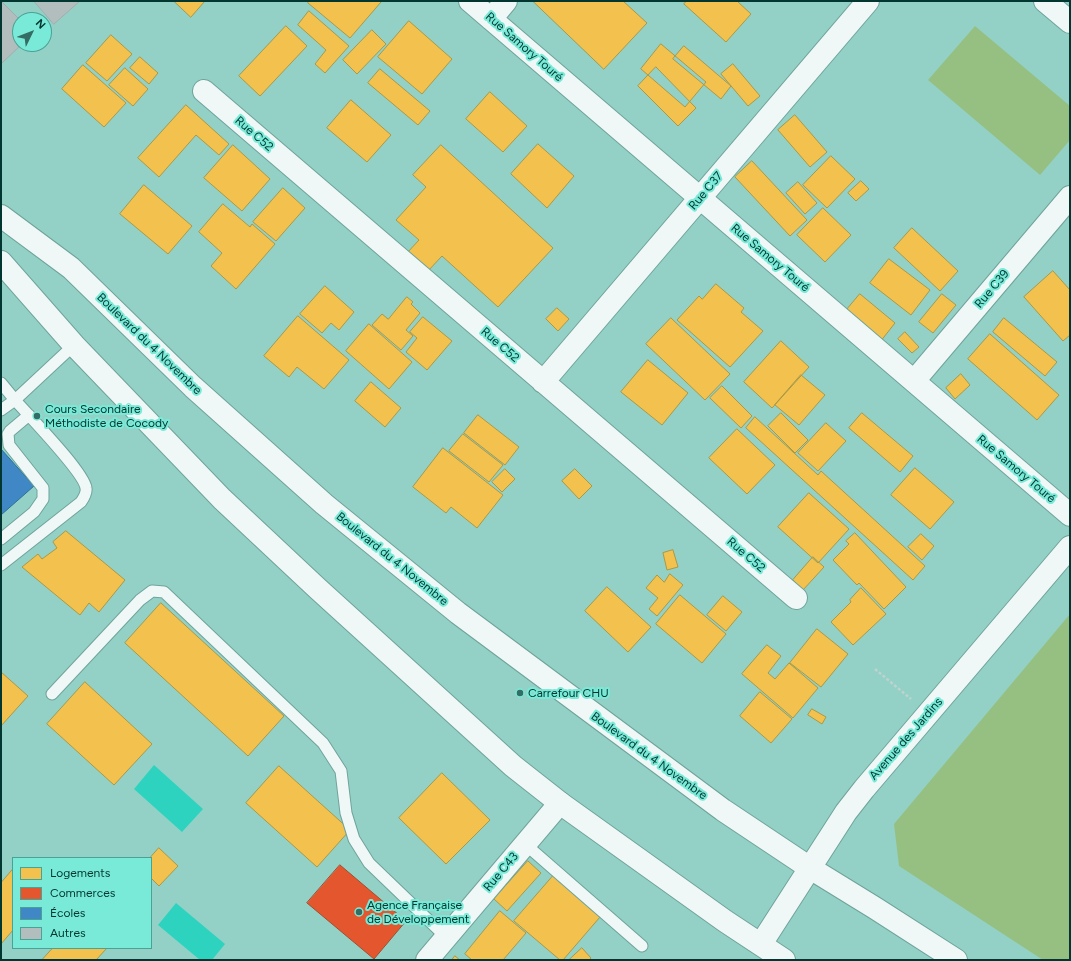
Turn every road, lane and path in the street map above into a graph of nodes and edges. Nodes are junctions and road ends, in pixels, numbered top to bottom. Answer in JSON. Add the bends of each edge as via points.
{"nodes":[{"id":1,"x":470,"y":1,"type":"edge"},
{"id":2,"x":506,"y":1,"type":"edge"},
{"id":3,"x":868,"y":1,"type":"edge"},
{"id":4,"x":1045,"y":1,"type":"edge"},
{"id":5,"x":491,"y":19,"type":"junction"},
{"id":6,"x":1070,"y":22,"type":"edge"},
{"id":7,"x":204,"y":92,"type":"dead end"},
{"id":8,"x":1070,"y":197,"type":"edge"},
{"id":9,"x":700,"y":198,"type":"junction"},
{"id":10,"x":1,"y":216,"type":"edge"},
{"id":11,"x":1,"y":262,"type":"edge"},
{"id":12,"x":74,"y":345,"type":"junction"},
{"id":13,"x":914,"y":381,"type":"junction"},
{"id":14,"x":543,"y":382,"type":"junction"},
{"id":15,"x":1,"y":383,"type":"edge"},
{"id":16,"x":15,"y":400,"type":"junction"},
{"id":17,"x":1,"y":410,"type":"edge"},
{"id":18,"x":29,"y":415,"type":"junction"},
{"id":19,"x":1070,"y":515,"type":"edge"},
{"id":20,"x":1,"y":539,"type":"edge"},
{"id":21,"x":1070,"y":547,"type":"edge"},
{"id":22,"x":1,"y":565,"type":"edge"},
{"id":23,"x":796,"y":598,"type":"dead end"},
{"id":24,"x":875,"y":669,"type":"dead end"},
{"id":25,"x":52,"y":694,"type":"dead end"},
{"id":26,"x":928,"y":714,"type":"junction"},
{"id":27,"x":560,"y":803,"type":"junction"},
{"id":28,"x":525,"y":844,"type":"junction"},
{"id":29,"x":810,"y":868,"type":"junction"},
{"id":30,"x":446,"y":937,"type":"junction"},
{"id":31,"x":761,"y":944,"type":"junction"},
{"id":32,"x":642,"y":946,"type":"dead end"},
{"id":33,"x":427,"y":960,"type":"edge"},
{"id":34,"x":784,"y":960,"type":"edge"},
{"id":35,"x":956,"y":960,"type":"edge"}],
"edges":[{"from":1,"to":5,"type":"main road","name":"Rue Samory Touré"},
{"from":2,"to":5,"type":"main road"},
{"from":3,"to":9,"type":"main road","name":"Rue C37"},
{"from":4,"to":6,"type":"main road"},
{"from":5,"to":9,"type":"main road","name":"Rue Samory Touré"},
{"from":7,"to":14,"type":"main road","name":"Rue C52"},
{"from":8,"to":13,"type":"main road","name":"Rue C39"},
{"from":9,"to":13,"type":"main road","name":"Rue Samory Touré"},
{"from":9,"to":14,"type":"main road","name":"Rue C37"},
{"from":10,"to":29,"type":"main road","name":"Boulevard du 4 Novembre","via":[[71,268],[193,387],[282,467],[452,608],[723,810]]},
{"from":11,"to":12,"type":"main road"},
{"from":12,"to":16,"type":"lane"},
{"from":12,"to":27,"type":"main road","via":[[222,499],[300,573],[513,766]]},
{"from":13,"to":19,"type":"main road","name":"Rue Samory Touré"},
{"from":14,"to":23,"type":"main road","name":"Rue C52"},
{"from":15,"to":16,"type":"lane"},
{"from":16,"to":17,"type":"lane"},
{"from":16,"to":18,"type":"lane"},
{"from":18,"to":20,"type":"lane","via":[[8,434],[9,445],[43,488],[43,499],[34,512]]},
{"from":18,"to":22,"type":"lane","via":[[79,473],[86,488],[81,502]]},
{"from":21,"to":26,"type":"main road","name":"Avenue des Jardins"},
{"from":24,"to":26,"type":"path"},
{"from":25,"to":30,"type":"lane","via":[[140,600],[152,591],[164,592],[323,743],[341,771],[346,813],[354,839],[370,863]]},
{"from":26,"to":29,"type":"main road","name":"Avenue des Jardins","via":[[846,812]]},
{"from":27,"to":28,"type":"main road","name":"Rue C43"},
{"from":27,"to":31,"type":"main road"},
{"from":28,"to":30,"type":"main road","name":"Rue C43"},
{"from":28,"to":32,"type":"lane"},
{"from":29,"to":31,"type":"main road","name":"Avenue des Jardins"},
{"from":29,"to":35,"type":"main road","name":"Boulevard du 4 Novembre"},
{"from":30,"to":33,"type":"main road","name":"Rue C43"},
{"from":31,"to":34,"type":"main road"}]}
